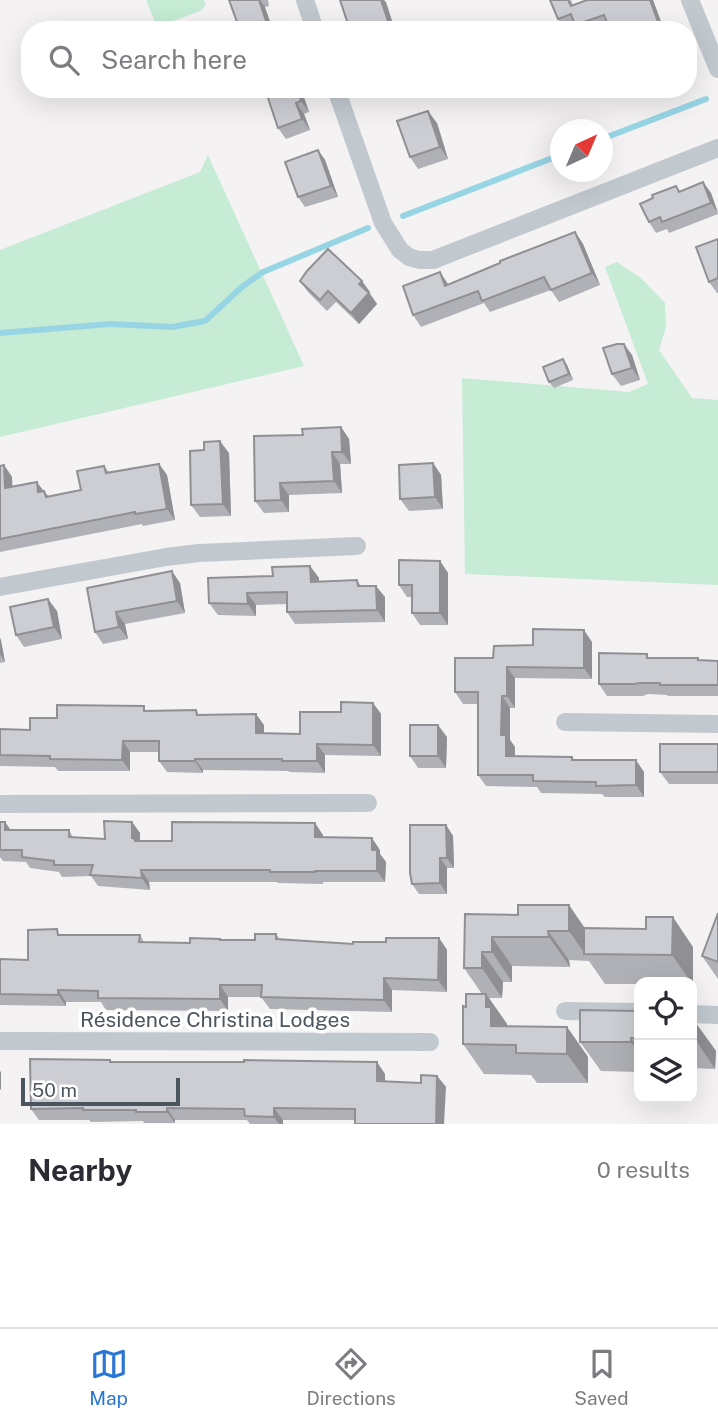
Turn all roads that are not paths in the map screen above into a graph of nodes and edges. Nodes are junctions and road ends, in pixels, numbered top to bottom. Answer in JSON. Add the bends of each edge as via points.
{"nodes":[{"id":1,"x":305,"y":0,"type":"edge"},
{"id":2,"x":690,"y":0,"type":"edge"},
{"id":3,"x":313,"y":21,"type":"edge"},
{"id":4,"x":718,"y":69,"type":"edge"},
{"id":5,"x":339,"y":98,"type":"edge"},
{"id":6,"x":718,"y":148,"type":"edge"},
{"id":7,"x":357,"y":546,"type":"dead end"},
{"id":8,"x":0,"y":587,"type":"edge"},
{"id":9,"x":565,"y":722,"type":"dead end"},
{"id":10,"x":718,"y":724,"type":"edge"},
{"id":11,"x":368,"y":803,"type":"dead end"},
{"id":12,"x":0,"y":804,"type":"edge"},
{"id":13,"x":565,"y":1011,"type":"dead end"},
{"id":14,"x":634,"y":1013,"type":"edge"},
{"id":15,"x":697,"y":1014,"type":"edge"},
{"id":16,"x":718,"y":1015,"type":"edge"},
{"id":17,"x":0,"y":1041,"type":"edge"},
{"id":18,"x":430,"y":1042,"type":"dead end"}],
"edges":[{"from":1,"to":3,"type":"street"},
{"from":2,"to":4,"type":"street"},
{"from":5,"to":6,"type":"street","via":[[383,223],[400,250],[419,260],[433,260]]},
{"from":7,"to":8,"type":"street","via":[[166,556]]},
{"from":9,"to":10,"type":"street"},
{"from":11,"to":12,"type":"street"},
{"from":13,"to":14,"type":"street"},
{"from":15,"to":16,"type":"street"},
{"from":17,"to":18,"type":"street","name":"Résidence Christina Lodges"}]}
